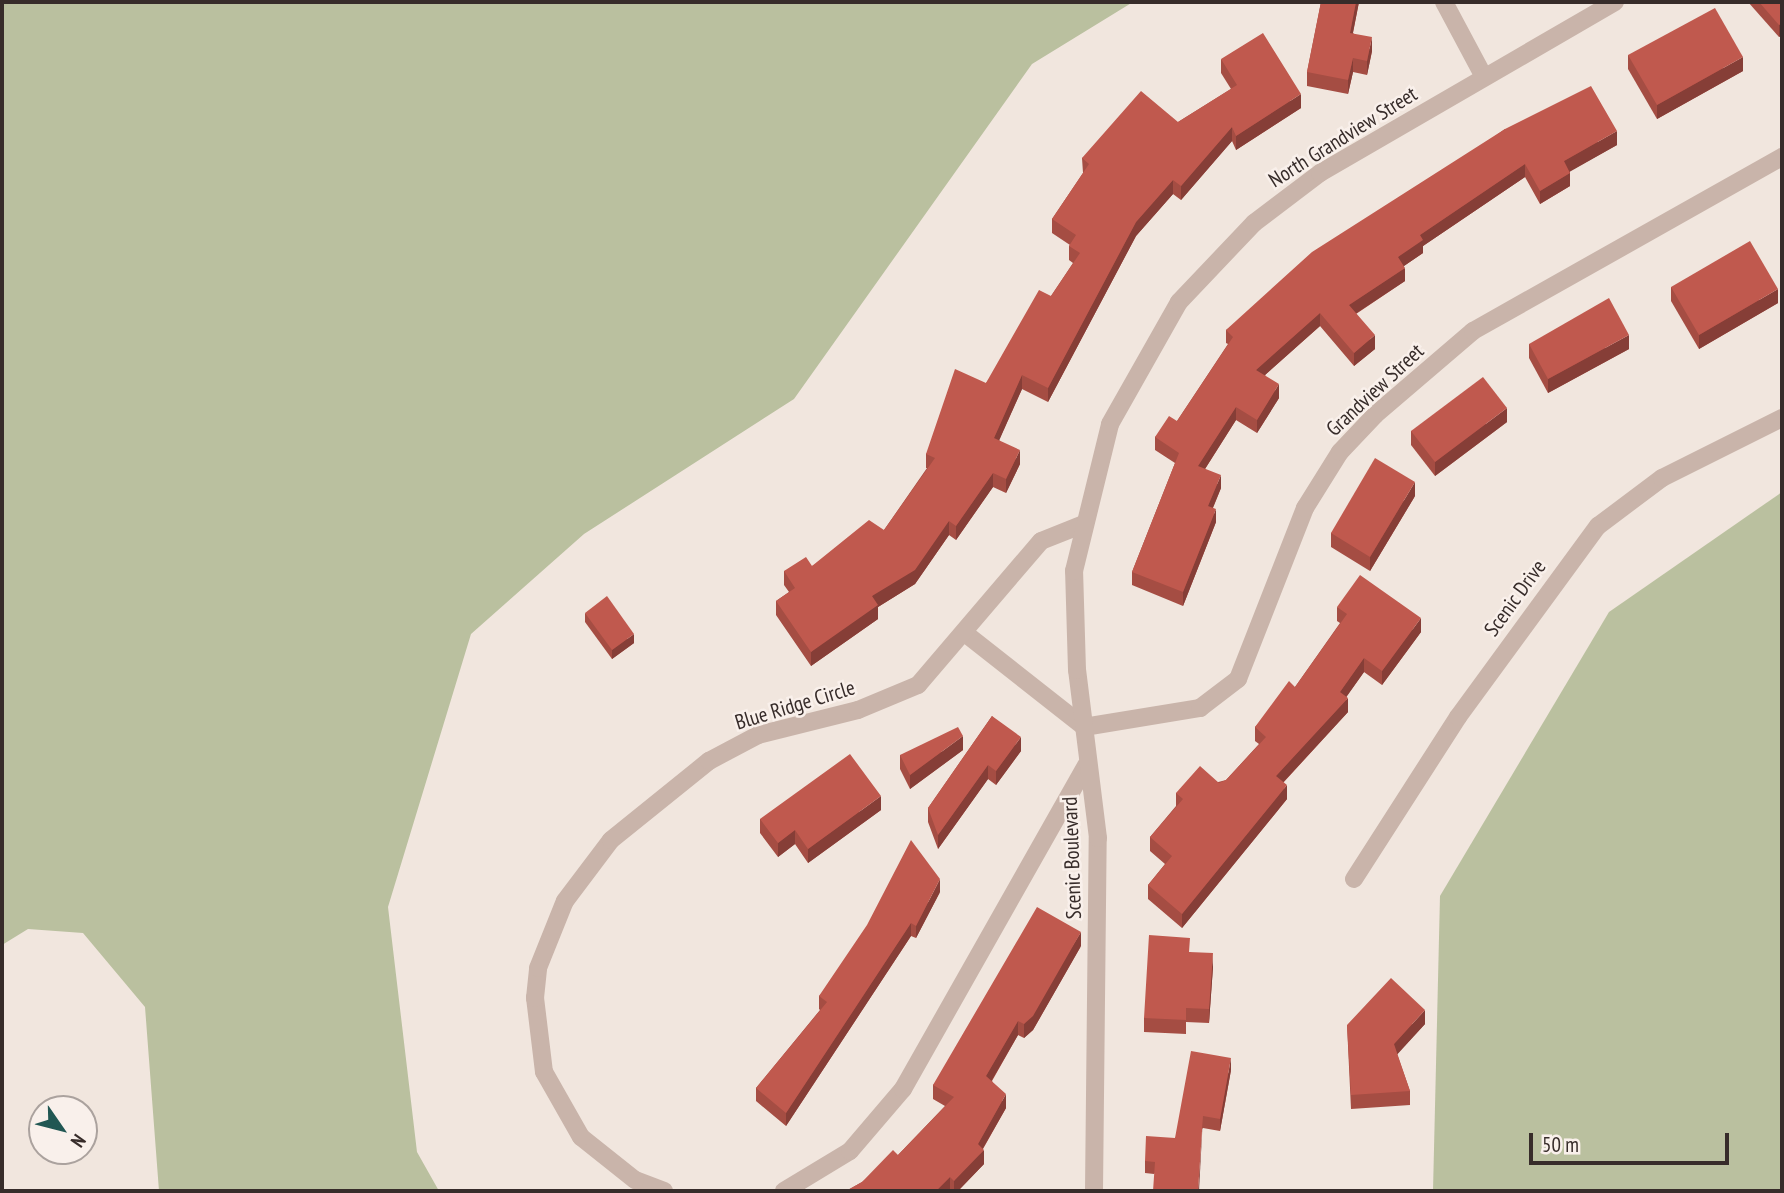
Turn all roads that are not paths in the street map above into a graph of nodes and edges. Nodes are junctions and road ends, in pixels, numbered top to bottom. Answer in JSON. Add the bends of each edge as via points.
{"nodes":[{"id":1,"x":1444,"y":2,"type":"edge"},
{"id":2,"x":1615,"y":2,"type":"edge"},
{"id":3,"x":1484,"y":77,"type":"junction"},
{"id":4,"x":1782,"y":158,"type":"edge"},
{"id":5,"x":1782,"y":418,"type":"edge"},
{"id":6,"x":1081,"y":525,"type":"junction"},
{"id":7,"x":966,"y":634,"type":"junction"},
{"id":8,"x":1084,"y":727,"type":"junction"},
{"id":9,"x":1086,"y":765,"type":"junction"},
{"id":10,"x":1354,"y":879,"type":"dead end"},
{"id":11,"x":664,"y":1191,"type":"edge"},
{"id":12,"x":784,"y":1191,"type":"edge"},
{"id":13,"x":1094,"y":1191,"type":"edge"}],
"edges":[{"from":1,"to":3,"type":"street"},
{"from":2,"to":3,"type":"street","name":"North Grandview Street"},
{"from":3,"to":6,"type":"street","name":"North Grandview Street","via":[[1294,191],[1196,280],[1155,338],[1110,425]]},
{"from":4,"to":8,"type":"street","name":"Grandview Street","via":[[1473,331],[1376,415],[1340,452],[1305,508],[1246,664],[1228,690],[1170,717]]},
{"from":5,"to":10,"type":"street","name":"Scenic Drive","via":[[1662,478],[1598,526],[1458,717]]},
{"from":6,"to":7,"type":"street","via":[[1041,541]]},
{"from":6,"to":8,"type":"street","name":"Scenic Boulevard","via":[[1074,607]]},
{"from":7,"to":8,"type":"street"},
{"from":7,"to":11,"type":"street","name":"Blue Ridge Circle","via":[[932,674],[885,701],[758,736],[698,768],[611,840],[565,901],[536,988],[544,1072],[581,1137],[635,1180]]},
{"from":8,"to":9,"type":"street","name":"Scenic Boulevard"},
{"from":9,"to":12,"type":"street","via":[[904,1089],[850,1151]]},
{"from":9,"to":13,"type":"street","name":"Scenic Boulevard","via":[[1096,795],[1098,838]]}]}
